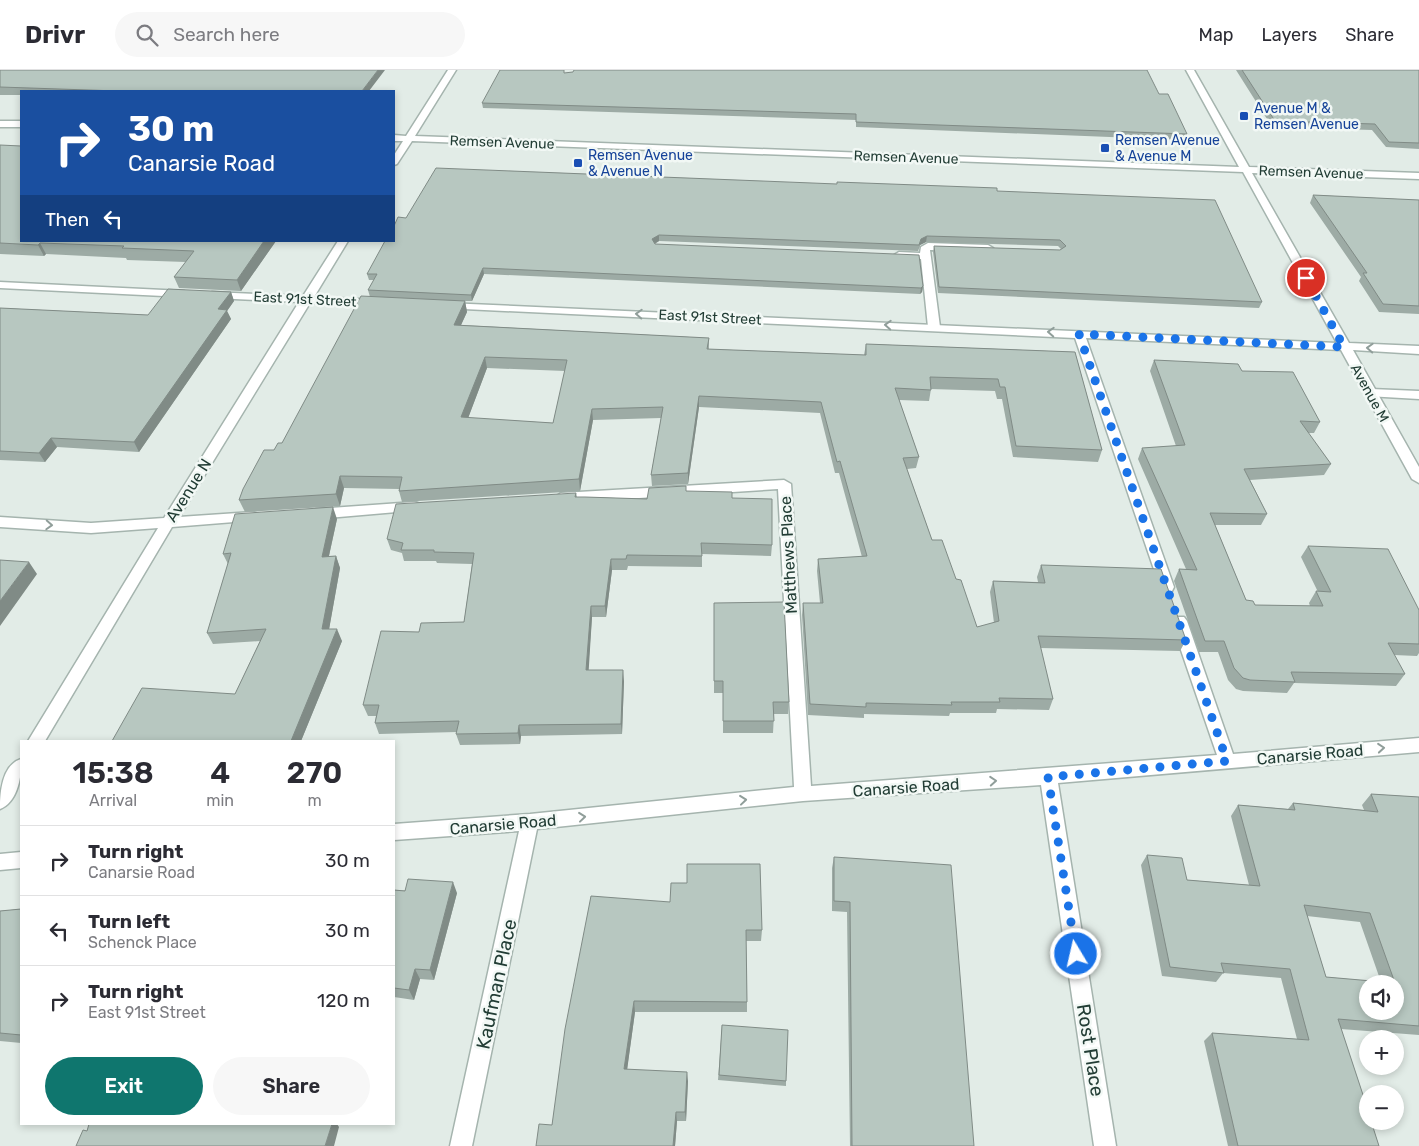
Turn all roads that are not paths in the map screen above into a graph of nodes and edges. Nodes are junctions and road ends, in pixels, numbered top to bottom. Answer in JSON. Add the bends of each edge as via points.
{"nodes":[{"id":1,"x":452,"y":70,"type":"edge"},
{"id":2,"x":1190,"y":70,"type":"edge"},
{"id":3,"x":0,"y":124,"type":"edge"},
{"id":4,"x":20,"y":124,"type":"edge"},
{"id":5,"x":395,"y":138,"type":"edge"},
{"id":6,"x":409,"y":139,"type":"junction"},
{"id":7,"x":395,"y":160,"type":"edge"},
{"id":8,"x":1246,"y":170,"type":"junction"},
{"id":9,"x":1419,"y":176,"type":"edge"},
{"id":10,"x":342,"y":242,"type":"edge"},
{"id":11,"x":998,"y":248,"type":"edge"},
{"id":12,"x":886,"y":255,"type":"edge"},
{"id":13,"x":925,"y":256,"type":"junction"},
{"id":14,"x":0,"y":285,"type":"edge"},
{"id":15,"x":305,"y":299,"type":"junction"},
{"id":16,"x":393,"y":303,"type":"edge"},
{"id":17,"x":432,"y":305,"type":"edge"},
{"id":18,"x":934,"y":327,"type":"junction"},
{"id":19,"x":1079,"y":334,"type":"junction"},
{"id":20,"x":1344,"y":347,"type":"junction"},
{"id":21,"x":1419,"y":350,"type":"edge"},
{"id":22,"x":1371,"y":393,"type":"junction"},
{"id":23,"x":1419,"y":395,"type":"edge"},
{"id":24,"x":1419,"y":479,"type":"edge"},
{"id":25,"x":548,"y":499,"type":"edge"},
{"id":26,"x":430,"y":506,"type":"edge"},
{"id":27,"x":302,"y":514,"type":"edge"},
{"id":28,"x":263,"y":517,"type":"edge"},
{"id":29,"x":0,"y":522,"type":"edge"},
{"id":30,"x":168,"y":522,"type":"junction"},
{"id":31,"x":37,"y":740,"type":"edge"},
{"id":32,"x":1419,"y":745,"type":"edge"},
{"id":33,"x":1227,"y":761,"type":"junction"},
{"id":34,"x":20,"y":768,"type":"edge"},
{"id":35,"x":1048,"y":777,"type":"junction"},
{"id":36,"x":803,"y":794,"type":"junction"},
{"id":37,"x":0,"y":802,"type":"edge"},
{"id":38,"x":530,"y":822,"type":"junction"},
{"id":39,"x":395,"y":832,"type":"edge"},
{"id":40,"x":20,"y":860,"type":"edge"},
{"id":41,"x":0,"y":862,"type":"edge"},
{"id":42,"x":461,"y":1146,"type":"edge"},
{"id":43,"x":1105,"y":1146,"type":"edge"}],
"edges":[{"from":1,"to":6,"type":"street"},
{"from":2,"to":8,"type":"street","name":"Avenue M"},
{"from":3,"to":4,"type":"street"},
{"from":5,"to":6,"type":"street","name":"Remsen Avenue"},
{"from":6,"to":7,"type":"street"},
{"from":6,"to":8,"type":"street","name":"Remsen Avenue"},
{"from":8,"to":9,"type":"street","name":"Remsen Avenue"},
{"from":8,"to":20,"type":"street","name":"Avenue M"},
{"from":10,"to":15,"type":"street","name":"Avenue N"},
{"from":11,"to":13,"type":"street","via":[[928,246]]},
{"from":12,"to":13,"type":"street"},
{"from":13,"to":18,"type":"street"},
{"from":14,"to":15,"type":"street","name":"East 91st Street"},
{"from":15,"to":16,"type":"street","name":"East 91st Street"},
{"from":15,"to":30,"type":"street","name":"Avenue N"},
{"from":18,"to":17,"type":"street","name":"East 91st Street","one_way":true},
{"from":19,"to":18,"type":"street","name":"East 91st Street","one_way":true},
{"from":19,"to":20,"type":"street","name":"East 91st Street"},
{"from":19,"to":33,"type":"street"},
{"from":21,"to":20,"type":"street","name":"East 91st Street","one_way":true},
{"from":20,"to":22,"type":"street","name":"Avenue M"},
{"from":22,"to":23,"type":"street"},
{"from":22,"to":24,"type":"street","name":"Avenue M"},
{"from":25,"to":36,"type":"street","name":"Matthews Place","via":[[784,484]]},
{"from":26,"to":27,"type":"street"},
{"from":28,"to":30,"type":"street"},
{"from":29,"to":30,"type":"street","one_way":true,"via":[[91,528]]},
{"from":30,"to":31,"type":"street","name":"Avenue N"},
{"from":33,"to":32,"type":"street","name":"Canarsie Road","one_way":true},
{"from":33,"to":35,"type":"street","name":"Canarsie Road"},
{"from":34,"to":37,"type":"street"},
{"from":36,"to":35,"type":"street","name":"Canarsie Road","one_way":true},
{"from":35,"to":43,"type":"street","name":"Rost Place"},
{"from":38,"to":36,"type":"street","name":"Canarsie Road","one_way":true},
{"from":38,"to":39,"type":"street","name":"Canarsie Road"},
{"from":38,"to":42,"type":"street","name":"Kaufman Place"},
{"from":40,"to":41,"type":"street"}]}
